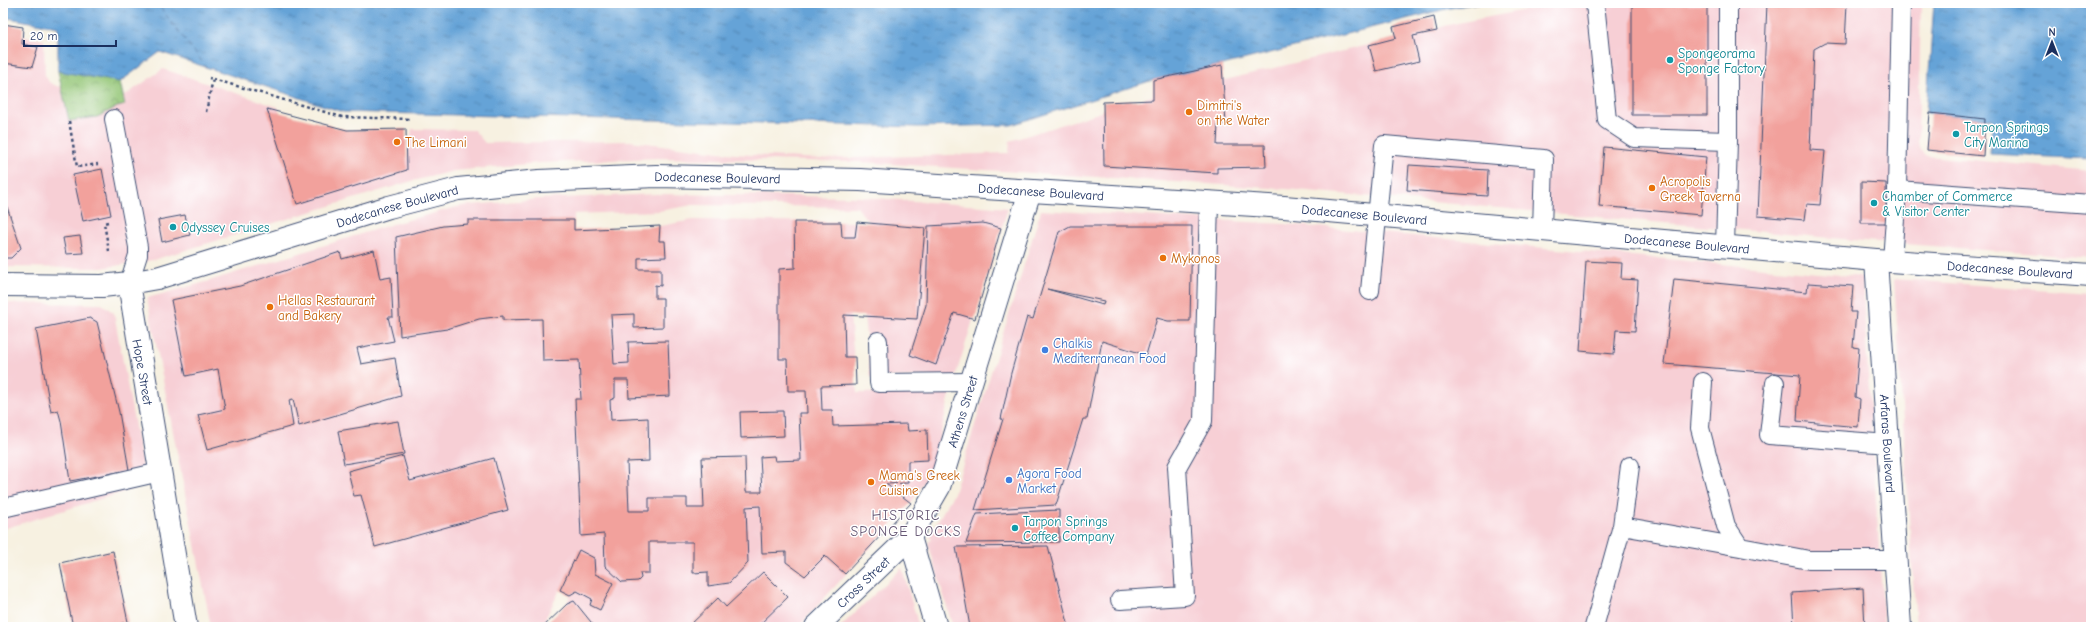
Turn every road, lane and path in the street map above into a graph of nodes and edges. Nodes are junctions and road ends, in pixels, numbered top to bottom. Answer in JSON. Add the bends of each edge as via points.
{"nodes":[{"id":1,"x":1595,"y":3,"type":"edge"},
{"id":2,"x":1728,"y":3,"type":"edge"},
{"id":3,"x":1901,"y":3,"type":"edge"},
{"id":4,"x":209,"y":78,"type":"dead end"},
{"id":5,"x":213,"y":79,"type":"junction"},
{"id":6,"x":206,"y":112,"type":"dead end"},
{"id":7,"x":114,"y":119,"type":"dead end"},
{"id":8,"x":411,"y":119,"type":"dead end"},
{"id":9,"x":69,"y":121,"type":"dead end"},
{"id":10,"x":1728,"y":141,"type":"junction"},
{"id":11,"x":104,"y":163,"type":"dead end"},
{"id":12,"x":1897,"y":190,"type":"junction"},
{"id":13,"x":1030,"y":191,"type":"junction"},
{"id":14,"x":1209,"y":202,"type":"junction"},
{"id":15,"x":2091,"y":204,"type":"edge"},
{"id":16,"x":1376,"y":215,"type":"junction"},
{"id":17,"x":110,"y":221,"type":"dead end"},
{"id":18,"x":1542,"y":230,"type":"junction"},
{"id":19,"x":1725,"y":246,"type":"junction"},
{"id":20,"x":109,"y":251,"type":"dead end"},
{"id":21,"x":1884,"y":261,"type":"junction"},
{"id":22,"x":2091,"y":275,"type":"edge"},
{"id":23,"x":128,"y":283,"type":"junction"},
{"id":24,"x":3,"y":285,"type":"edge"},
{"id":25,"x":1370,"y":291,"type":"dead end"},
{"id":26,"x":878,"y":341,"type":"dead end"},
{"id":27,"x":971,"y":382,"type":"junction"},
{"id":28,"x":1703,"y":382,"type":"dead end"},
{"id":29,"x":1775,"y":383,"type":"dead end"},
{"id":30,"x":1889,"y":444,"type":"junction"},
{"id":31,"x":1630,"y":466,"type":"dead end"},
{"id":32,"x":160,"y":472,"type":"junction"},
{"id":33,"x":3,"y":508,"type":"edge"},
{"id":34,"x":1622,"y":526,"type":"junction"},
{"id":35,"x":910,"y":537,"type":"junction"},
{"id":36,"x":1740,"y":547,"type":"junction"},
{"id":37,"x":1896,"y":560,"type":"junction"},
{"id":38,"x":1120,"y":600,"type":"dead end"},
{"id":39,"x":186,"y":627,"type":"edge"},
{"id":40,"x":816,"y":627,"type":"edge"},
{"id":41,"x":936,"y":627,"type":"edge"},
{"id":42,"x":1594,"y":627,"type":"edge"},
{"id":43,"x":1900,"y":627,"type":"edge"}],
"edges":[{"from":1,"to":10,"type":"lane","via":[[1607,120],[1634,138]]},
{"from":2,"to":10,"type":"lane"},
{"from":3,"to":12,"type":"lane"},
{"from":4,"to":5,"type":"path"},
{"from":5,"to":6,"type":"path"},
{"from":5,"to":8,"type":"path","via":[[342,117]]},
{"from":7,"to":23,"type":"lane","name":"Hope Street","via":[[138,246],[138,255]]},
{"from":9,"to":11,"type":"path","via":[[77,167]]},
{"from":10,"to":19,"type":"lane"},
{"from":12,"to":15,"type":"lane"},
{"from":12,"to":21,"type":"lane"},
{"from":13,"to":14,"type":"street","name":"Dodecanese Boulevard"},
{"from":13,"to":23,"type":"street","name":"Dodecanese Boulevard","via":[[860,180],[656,176],[539,181],[458,189],[389,207],[179,271]]},
{"from":13,"to":27,"type":"street","name":"Athens Street"},
{"from":14,"to":16,"type":"street","name":"Dodecanese Boulevard"},
{"from":14,"to":38,"type":"lane","via":[[1203,422],[1177,468],[1185,596]]},
{"from":16,"to":18,"type":"street","name":"Dodecanese Boulevard"},
{"from":16,"to":18,"type":"lane","via":[[1384,145],[1536,158],[1544,159]]},
{"from":16,"to":25,"type":"lane"},
{"from":17,"to":20,"type":"path","via":[[104,222]]},
{"from":18,"to":19,"type":"street","name":"Dodecanese Boulevard"},
{"from":19,"to":21,"type":"street","name":"Dodecanese Boulevard"},
{"from":21,"to":22,"type":"street","name":"Dodecanese Boulevard"},
{"from":21,"to":30,"type":"street","name":"Arfaras Boulevard"},
{"from":23,"to":24,"type":"street","name":"Dodecanese Boulevard","via":[[102,286]]},
{"from":23,"to":32,"type":"street","name":"Hope Street"},
{"from":26,"to":27,"type":"lane","via":[[879,383]]},
{"from":27,"to":35,"type":"street","name":"Athens Street","via":[[939,487]]},
{"from":28,"to":36,"type":"lane","via":[[1700,428],[1726,526]]},
{"from":29,"to":30,"type":"lane","via":[[1769,435]]},
{"from":30,"to":37,"type":"street","name":"Arfaras Boulevard"},
{"from":31,"to":34,"type":"lane"},
{"from":32,"to":33,"type":"lane"},
{"from":32,"to":39,"type":"street","name":"Hope Street"},
{"from":34,"to":36,"type":"lane"},
{"from":34,"to":42,"type":"lane"},
{"from":35,"to":40,"type":"street","name":"Cross Street"},
{"from":35,"to":41,"type":"street"},
{"from":36,"to":37,"type":"lane","via":[[1809,560]]},
{"from":37,"to":43,"type":"street","name":"Arfaras Boulevard"}]}
